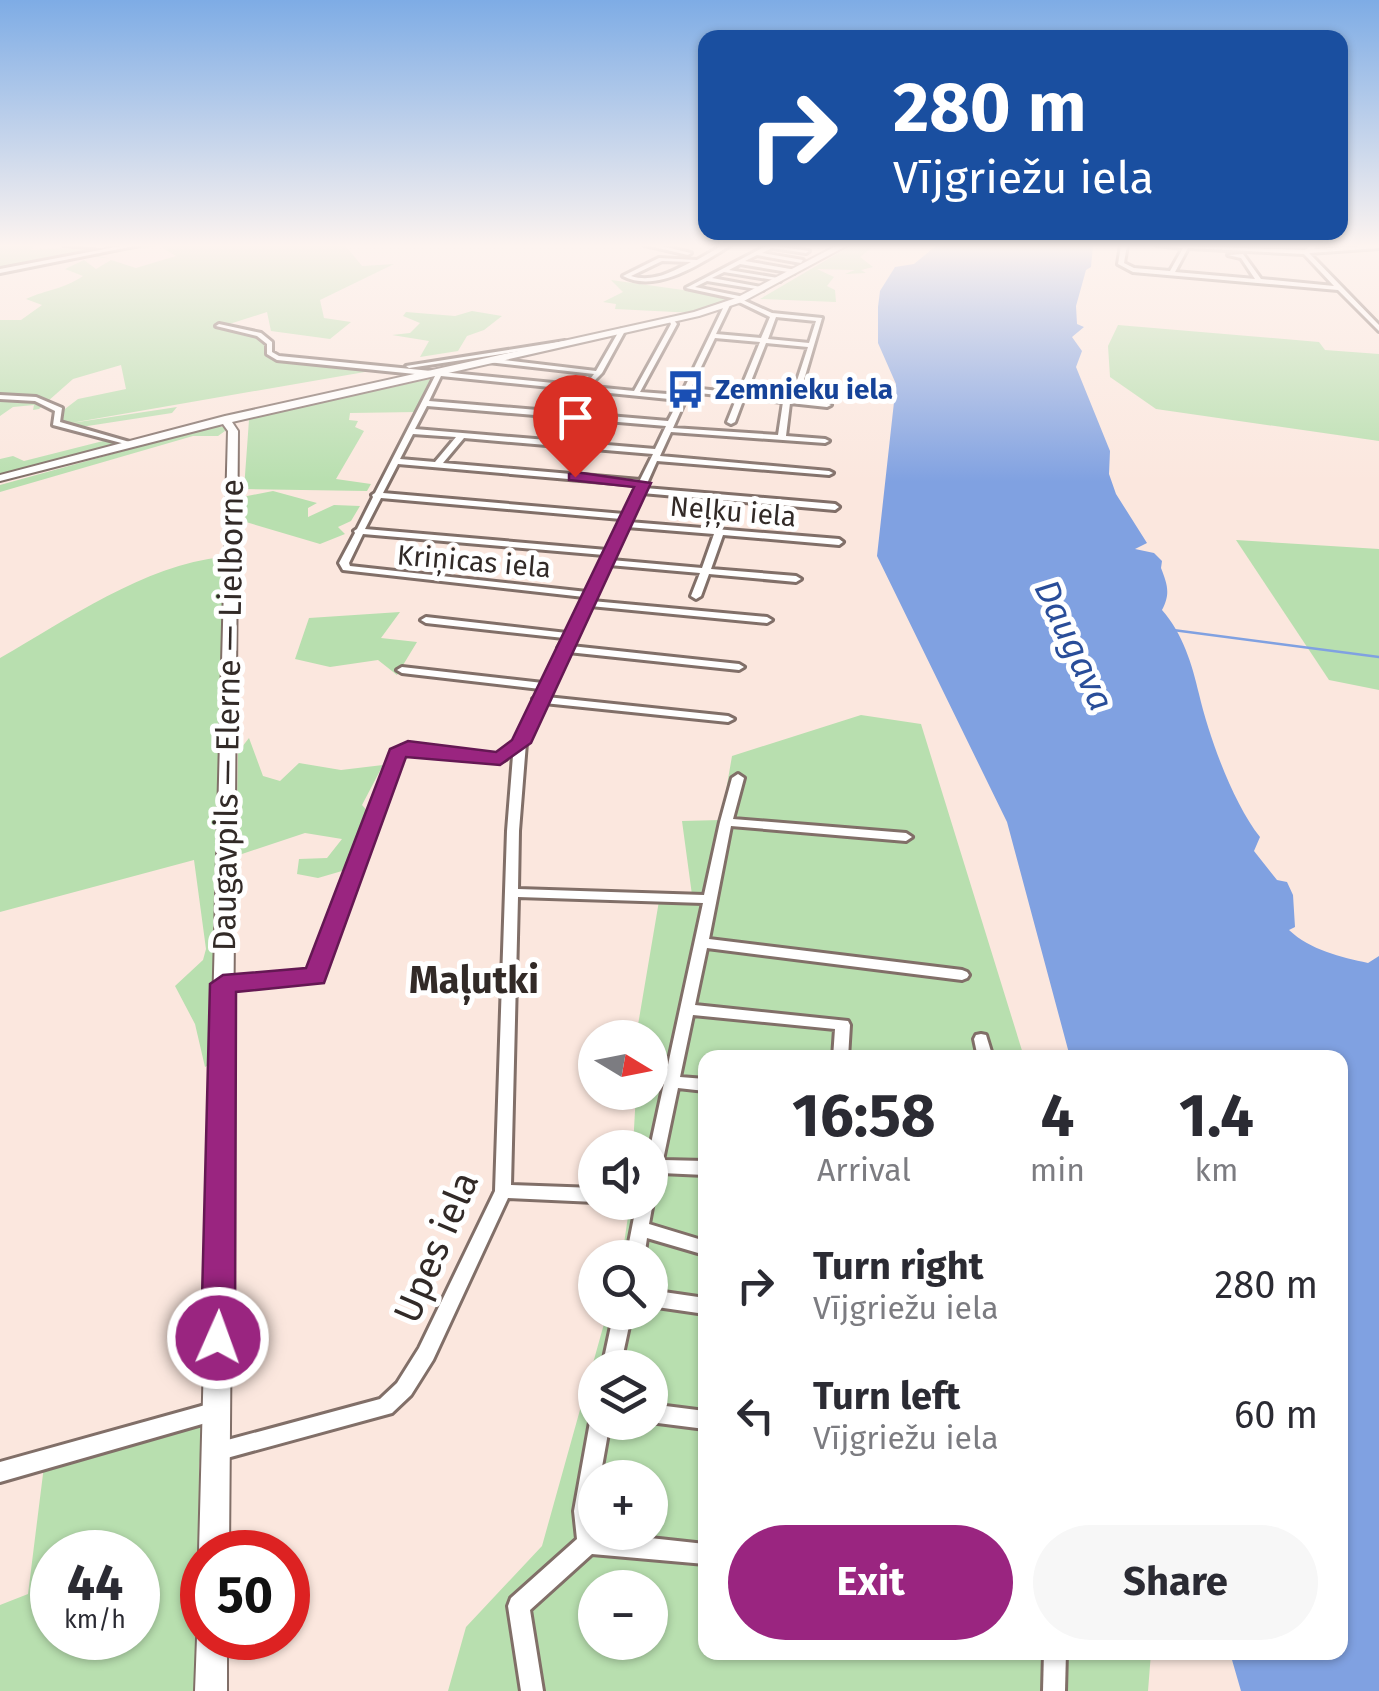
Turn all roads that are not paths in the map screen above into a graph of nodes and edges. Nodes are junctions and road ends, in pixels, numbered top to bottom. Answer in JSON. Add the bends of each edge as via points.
{"nodes":[{"id":1,"x":654,"y":324,"type":"edge"},
{"id":2,"x":674,"y":324,"type":"edge"},
{"id":3,"x":721,"y":324,"type":"edge"},
{"id":4,"x":771,"y":324,"type":"edge"},
{"id":5,"x":817,"y":324,"type":"edge"},
{"id":6,"x":220,"y":326,"type":"dead end"},
{"id":7,"x":622,"y":331,"type":"junction"},
{"id":8,"x":714,"y":336,"type":"junction"},
{"id":9,"x":764,"y":342,"type":"junction"},
{"id":10,"x":566,"y":343,"type":"junction"},
{"id":11,"x":812,"y":345,"type":"junction"},
{"id":12,"x":488,"y":360,"type":"junction"},
{"id":13,"x":606,"y":360,"type":"junction"},
{"id":14,"x":558,"y":368,"type":"junction"},
{"id":15,"x":392,"y":369,"type":"junction"},
{"id":16,"x":598,"y":372,"type":"junction"},
{"id":17,"x":431,"y":374,"type":"junction"},
{"id":18,"x":588,"y":388,"type":"junction"},
{"id":19,"x":636,"y":393,"type":"junction"},
{"id":20,"x":686,"y":394,"type":"junction"},
{"id":21,"x":0,"y":396,"type":"edge"},
{"id":22,"x":742,"y":396,"type":"junction"},
{"id":23,"x":791,"y":401,"type":"junction"},
{"id":24,"x":424,"y":403,"type":"junction"},
{"id":25,"x":827,"y":404,"type":"dead end"},
{"id":26,"x":225,"y":419,"type":"junction"},
{"id":27,"x":731,"y":422,"type":"dead end"},
{"id":28,"x":671,"y":427,"type":"junction"},
{"id":29,"x":410,"y":430,"type":"junction"},
{"id":30,"x":462,"y":435,"type":"junction"},
{"id":31,"x":782,"y":438,"type":"junction"},
{"id":32,"x":825,"y":441,"type":"dead end"},
{"id":33,"x":130,"y":443,"type":"junction"},
{"id":34,"x":657,"y":456,"type":"junction"},
{"id":35,"x":394,"y":461,"type":"junction"},
{"id":36,"x":438,"y":464,"type":"junction"},
{"id":37,"x":828,"y":472,"type":"dead end"},
{"id":38,"x":0,"y":478,"type":"edge"},
{"id":39,"x":642,"y":486,"type":"junction"},
{"id":40,"x":376,"y":494,"type":"junction"},
{"id":41,"x":834,"y":507,"type":"dead end"},
{"id":42,"x":626,"y":520,"type":"junction"},
{"id":43,"x":358,"y":531,"type":"junction"},
{"id":44,"x":718,"y":533,"type":"junction"},
{"id":45,"x":839,"y":542,"type":"dead end"},
{"id":46,"x":607,"y":557,"type":"junction"},
{"id":47,"x":707,"y":571,"type":"junction"},
{"id":48,"x":796,"y":579,"type":"dead end"},
{"id":49,"x":696,"y":596,"type":"dead end"},
{"id":50,"x":588,"y":599,"type":"junction"},
{"id":51,"x":426,"y":620,"type":"dead end"},
{"id":52,"x":766,"y":620,"type":"dead end"},
{"id":53,"x":566,"y":642,"type":"junction"},
{"id":54,"x":739,"y":667,"type":"dead end"},
{"id":55,"x":402,"y":670,"type":"dead end"},
{"id":56,"x":544,"y":686,"type":"junction"},
{"id":57,"x":538,"y":699,"type":"junction"},
{"id":58,"x":728,"y":720,"type":"dead end"},
{"id":59,"x":520,"y":743,"type":"junction"},
{"id":60,"x":500,"y":759,"type":"junction"},
{"id":61,"x":518,"y":770,"type":"junction"},
{"id":62,"x":738,"y":778,"type":"dead end"},
{"id":63,"x":726,"y":822,"type":"junction"},
{"id":64,"x":906,"y":837,"type":"dead end"},
{"id":65,"x":512,"y":893,"type":"junction"},
{"id":66,"x":710,"y":899,"type":"junction"},
{"id":67,"x":701,"y":943,"type":"junction"},
{"id":68,"x":962,"y":975,"type":"dead end"},
{"id":69,"x":223,"y":984,"type":"junction"},
{"id":70,"x":688,"y":1009,"type":"junction"},
{"id":71,"x":981,"y":1039,"type":"dead end"},
{"id":72,"x":841,"y":1050,"type":"edge"},
{"id":73,"x":984,"y":1050,"type":"edge"},
{"id":74,"x":671,"y":1082,"type":"junction"},
{"id":75,"x":698,"y":1085,"type":"edge"},
{"id":76,"x":662,"y":1130,"type":"edge"},
{"id":77,"x":668,"y":1166,"type":"edge"},
{"id":78,"x":698,"y":1168,"type":"edge"},
{"id":79,"x":503,"y":1191,"type":"junction"},
{"id":80,"x":578,"y":1195,"type":"edge"},
{"id":81,"x":642,"y":1220,"type":"edge"},
{"id":82,"x":641,"y":1229,"type":"junction"},
{"id":83,"x":639,"y":1240,"type":"edge"},
{"id":84,"x":698,"y":1246,"type":"edge"},
{"id":85,"x":668,"y":1301,"type":"edge"},
{"id":86,"x":698,"y":1305,"type":"edge"},
{"id":87,"x":216,"y":1411,"type":"junction"},
{"id":88,"x":668,"y":1415,"type":"edge"},
{"id":89,"x":698,"y":1419,"type":"edge"},
{"id":90,"x":216,"y":1452,"type":"junction"},
{"id":91,"x":0,"y":1472,"type":"edge"},
{"id":92,"x":214,"y":1530,"type":"edge"},
{"id":93,"x":579,"y":1550,"type":"edge"},
{"id":94,"x":666,"y":1550,"type":"edge"},
{"id":95,"x":698,"y":1553,"type":"edge"},
{"id":96,"x":212,"y":1660,"type":"edge"},
{"id":97,"x":1055,"y":1660,"type":"edge"},
{"id":98,"x":535,"y":1690,"type":"edge"},
{"id":99,"x":211,"y":1691,"type":"edge"},
{"id":100,"x":1054,"y":1691,"type":"edge"}],
"edges":[{"from":1,"to":7,"type":"main road"},
{"from":2,"to":19,"type":"street"},
{"from":3,"to":8,"type":"street"},
{"from":4,"to":9,"type":"street"},
{"from":5,"to":11,"type":"street"},
{"from":6,"to":15,"type":"street","via":[[259,334],[277,358]]},
{"from":7,"to":10,"type":"main road"},
{"from":7,"to":13,"type":"street"},
{"from":8,"to":9,"type":"street"},
{"from":8,"to":20,"type":"street"},
{"from":9,"to":11,"type":"street"},
{"from":9,"to":22,"type":"street"},
{"from":10,"to":12,"type":"main road"},
{"from":10,"to":15,"type":"street"},
{"from":11,"to":23,"type":"street"},
{"from":12,"to":14,"type":"street"},
{"from":12,"to":17,"type":"main road"},
{"from":13,"to":14,"type":"street"},
{"from":13,"to":16,"type":"street"},
{"from":14,"to":16,"type":"street"},
{"from":15,"to":17,"type":"street"},
{"from":16,"to":18,"type":"street"},
{"from":17,"to":18,"type":"street"},
{"from":17,"to":24,"type":"street"},
{"from":17,"to":26,"type":"main road"},
{"from":18,"to":19,"type":"street"},
{"from":19,"to":20,"type":"street"},
{"from":20,"to":22,"type":"street"},
{"from":20,"to":28,"type":"street"},
{"from":21,"to":33,"type":"street","via":[[42,401],[60,410],[56,423]]},
{"from":22,"to":23,"type":"street"},
{"from":22,"to":27,"type":"street"},
{"from":23,"to":25,"type":"street"},
{"from":23,"to":31,"type":"street"},
{"from":24,"to":28,"type":"street"},
{"from":24,"to":29,"type":"street"},
{"from":26,"to":33,"type":"main road"},
{"from":26,"to":69,"type":"main road","name":"Daugavpils — Elerne — Lielborne","via":[[232,431]]},
{"from":28,"to":31,"type":"street"},
{"from":28,"to":34,"type":"street"},
{"from":29,"to":30,"type":"street"},
{"from":29,"to":35,"type":"street"},
{"from":30,"to":34,"type":"street"},
{"from":30,"to":36,"type":"street"},
{"from":31,"to":32,"type":"street"},
{"from":33,"to":38,"type":"main road"},
{"from":34,"to":37,"type":"street"},
{"from":34,"to":39,"type":"street"},
{"from":35,"to":36,"type":"street"},
{"from":35,"to":40,"type":"street"},
{"from":36,"to":39,"type":"street"},
{"from":39,"to":41,"type":"street"},
{"from":39,"to":42,"type":"street"},
{"from":40,"to":42,"type":"street","name":"Neļķu iela"},
{"from":40,"to":43,"type":"street"},
{"from":42,"to":44,"type":"street","name":"Neļķu iela"},
{"from":42,"to":46,"type":"street"},
{"from":43,"to":46,"type":"street"},
{"from":43,"to":50,"type":"street","name":"Kriņicas iela","via":[[344,563],[354,572]]},
{"from":44,"to":45,"type":"street","name":"Neļķu iela"},
{"from":44,"to":47,"type":"street"},
{"from":46,"to":47,"type":"street"},
{"from":46,"to":50,"type":"street"},
{"from":47,"to":48,"type":"street"},
{"from":47,"to":49,"type":"street"},
{"from":50,"to":52,"type":"street","name":"Kriņicas iela"},
{"from":50,"to":53,"type":"street"},
{"from":51,"to":53,"type":"street"},
{"from":53,"to":54,"type":"street"},
{"from":53,"to":56,"type":"street"},
{"from":55,"to":56,"type":"street"},
{"from":56,"to":57,"type":"street"},
{"from":57,"to":58,"type":"street"},
{"from":57,"to":59,"type":"street"},
{"from":59,"to":60,"type":"street"},
{"from":59,"to":61,"type":"street","name":"Upes iela"},
{"from":60,"to":61,"type":"street"},
{"from":60,"to":69,"type":"street","via":[[408,748],[397,753],[315,976]]},
{"from":61,"to":65,"type":"street","name":"Upes iela"},
{"from":62,"to":63,"type":"street"},
{"from":63,"to":64,"type":"street"},
{"from":63,"to":66,"type":"street"},
{"from":65,"to":66,"type":"street"},
{"from":65,"to":79,"type":"street","name":"Upes iela"},
{"from":66,"to":67,"type":"street"},
{"from":67,"to":68,"type":"street"},
{"from":67,"to":70,"type":"street"},
{"from":69,"to":87,"type":"main road","name":"Daugavpils — Elerne — Lielborne"},
{"from":70,"to":72,"type":"street","via":[[843,1025]]},
{"from":70,"to":74,"type":"street"},
{"from":71,"to":73,"type":"street"},
{"from":74,"to":75,"type":"street"},
{"from":74,"to":76,"type":"street"},
{"from":77,"to":78,"type":"street"},
{"from":79,"to":80,"type":"street"},
{"from":79,"to":90,"type":"street","name":"Upes iela","via":[[426,1354],[385,1407]]},
{"from":81,"to":82,"type":"street"},
{"from":82,"to":83,"type":"street"},
{"from":82,"to":84,"type":"street"},
{"from":85,"to":86,"type":"street"},
{"from":87,"to":90,"type":"main road","name":"Daugavpils — Elerne — Lielborne"},
{"from":87,"to":91,"type":"street"},
{"from":88,"to":89,"type":"street"},
{"from":90,"to":92,"type":"main road","name":"Daugavpils — Elerne — Lielborne"},
{"from":93,"to":98,"type":"street","via":[[519,1606]]},
{"from":94,"to":95,"type":"street"},
{"from":96,"to":99,"type":"main road"},
{"from":97,"to":100,"type":"street"}]}
